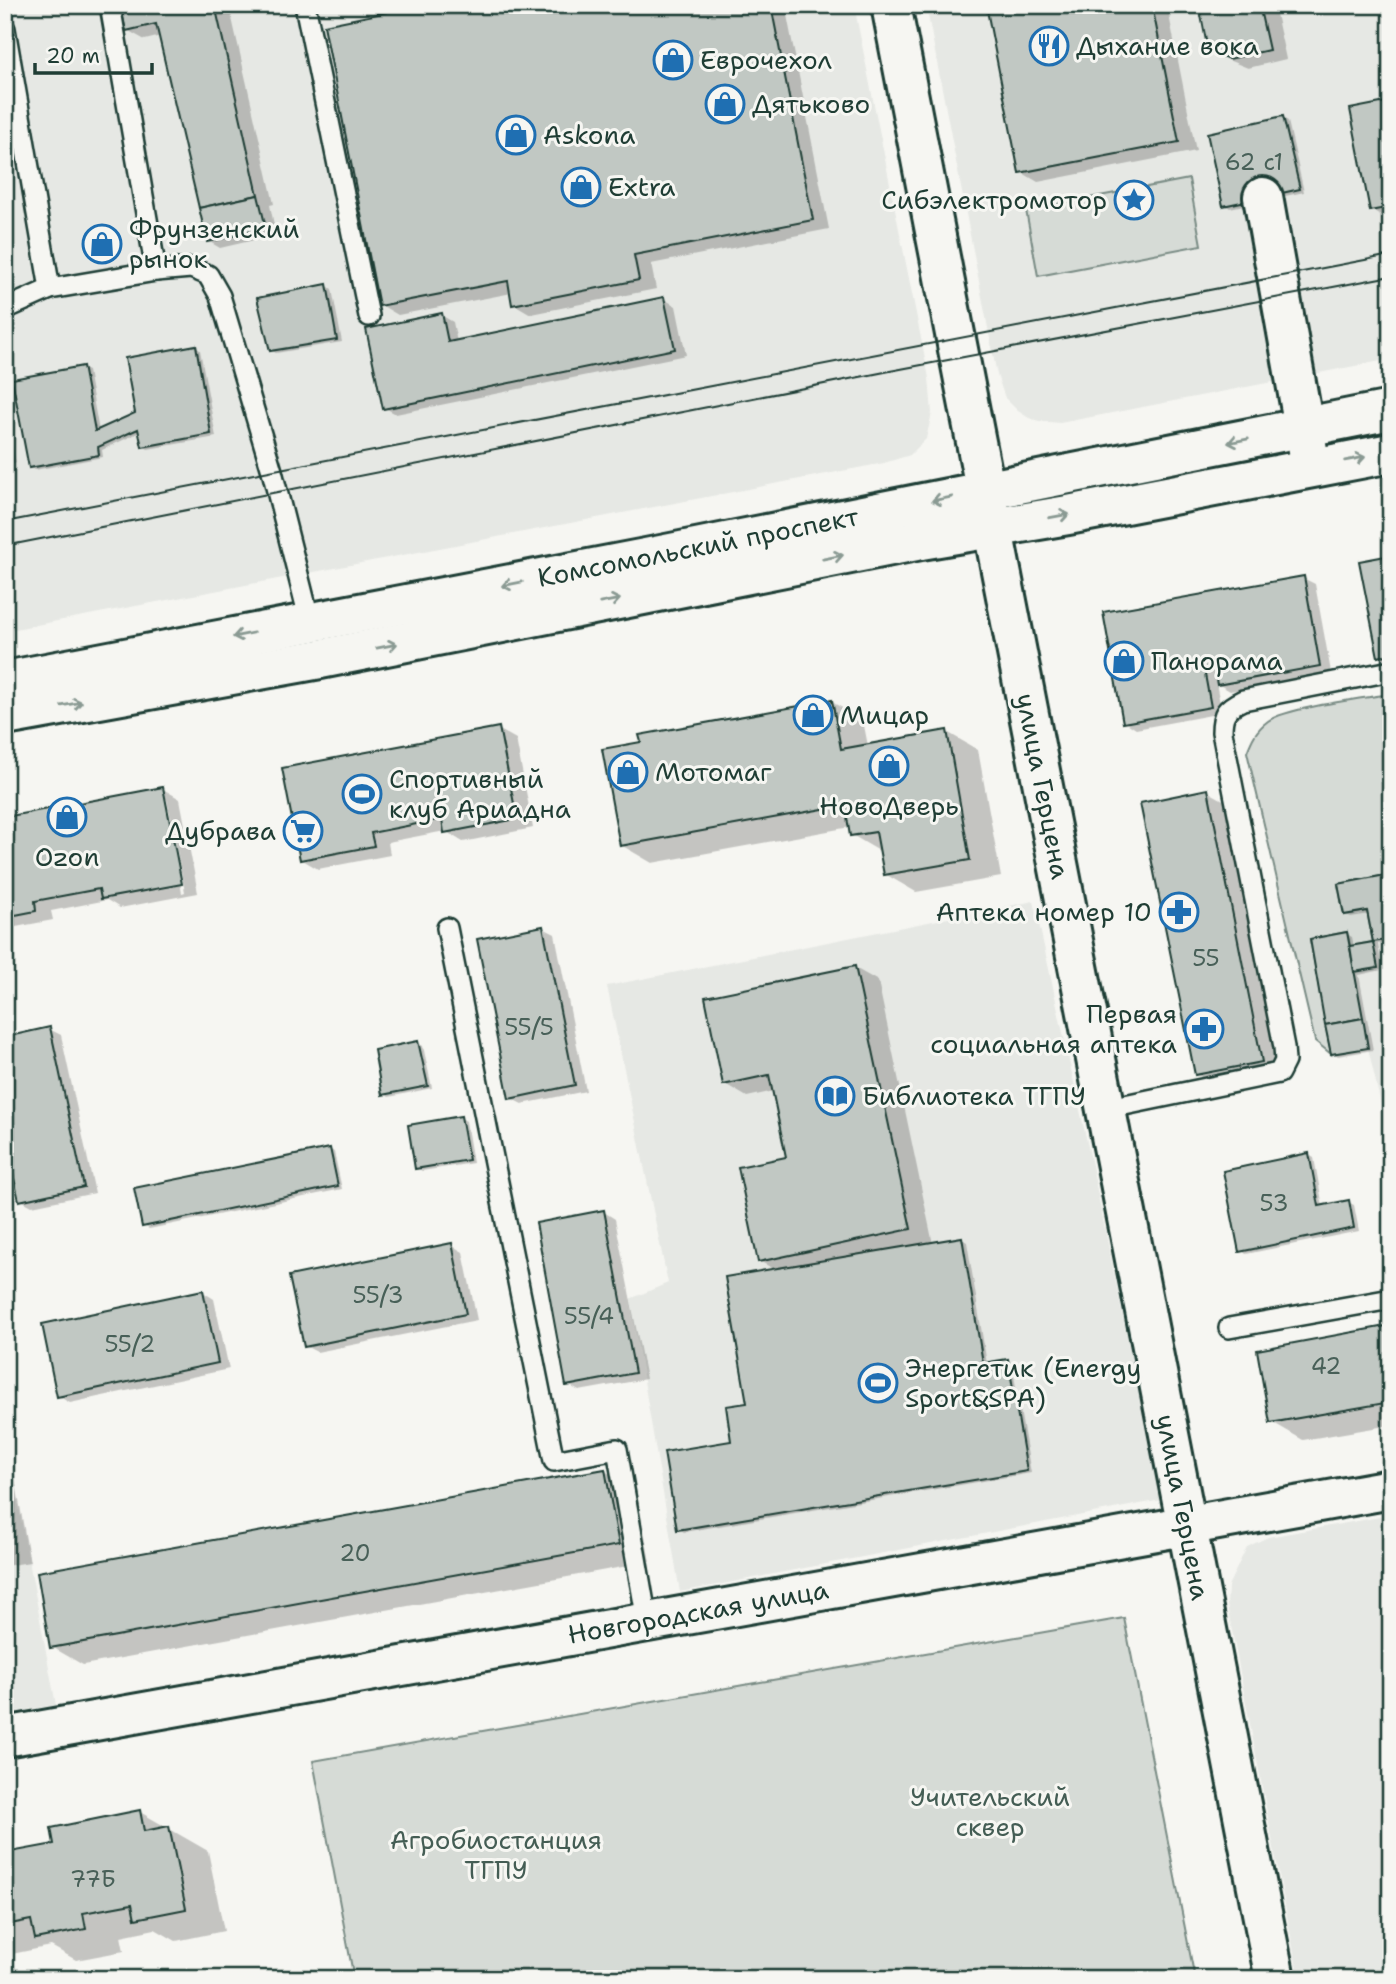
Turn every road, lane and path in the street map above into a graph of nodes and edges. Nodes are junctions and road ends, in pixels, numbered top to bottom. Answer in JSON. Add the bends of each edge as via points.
{"nodes":[{"id":1,"x":110,"y":5,"type":"edge"},
{"id":2,"x":305,"y":5,"type":"edge"},
{"id":3,"x":891,"y":5,"type":"edge"},
{"id":4,"x":5,"y":29,"type":"edge"},
{"id":5,"x":1263,"y":197,"type":"dead end"},
{"id":6,"x":156,"y":271,"type":"junction"},
{"id":7,"x":50,"y":289,"type":"junction"},
{"id":8,"x":5,"y":309,"type":"edge"},
{"id":9,"x":369,"y":316,"type":"dead end"},
{"id":10,"x":1391,"y":410,"type":"edge"},
{"id":11,"x":1305,"y":427,"type":"junction"},
{"id":12,"x":1391,"y":453,"type":"edge"},
{"id":13,"x":1311,"y":467,"type":"junction"},
{"id":14,"x":986,"y":491,"type":"junction"},
{"id":15,"x":992,"y":528,"type":"junction"},
{"id":16,"x":310,"y":622,"type":"junction"},
{"id":17,"x":1391,"y":671,"type":"edge"},
{"id":18,"x":5,"y":681,"type":"edge"},
{"id":19,"x":5,"y":716,"type":"edge"},
{"id":20,"x":447,"y":928,"type":"dead end"},
{"id":21,"x":1105,"y":1109,"type":"junction"},
{"id":22,"x":1391,"y":1299,"type":"edge"},
{"id":23,"x":1229,"y":1328,"type":"dead end"},
{"id":24,"x":1391,"y":1489,"type":"edge"},
{"id":25,"x":1186,"y":1524,"type":"junction"},
{"id":26,"x":647,"y":1621,"type":"junction"},
{"id":27,"x":5,"y":1737,"type":"edge"},
{"id":28,"x":1275,"y":1979,"type":"edge"}],
"edges":[{"from":1,"to":6,"type":"lane"},
{"from":2,"to":9,"type":"lane"},
{"from":3,"to":14,"type":"street","name":"улица Герцена"},
{"from":4,"to":7,"type":"lane"},
{"from":5,"to":11,"type":"street"},
{"from":6,"to":7,"type":"lane"},
{"from":6,"to":16,"type":"lane","via":[[191,268],[208,275],[220,296],[272,471]]},
{"from":7,"to":8,"type":"lane"},
{"from":10,"to":11,"type":"street","name":"Комсомольский проспект"},
{"from":11,"to":13,"type":"street"},
{"from":11,"to":14,"type":"street","name":"Комсомольский проспект","one_way":true},
{"from":13,"to":12,"type":"street","name":"Комсомольский проспект","one_way":true},
{"from":15,"to":13,"type":"street","name":"Комсомольский проспект","one_way":true},
{"from":14,"to":15,"type":"street","name":"улица Герцена"},
{"from":14,"to":16,"type":"street","name":"Комсомольский проспект","one_way":true},
{"from":19,"to":15,"type":"street","name":"Комсомольский проспект","one_way":true},
{"from":15,"to":21,"type":"street","name":"улица Герцена"},
{"from":16,"to":18,"type":"street","name":"Комсомольский проспект","one_way":true},
{"from":17,"to":21,"type":"lane","via":[[1243,700],[1230,706],[1222,718],[1284,1047],[1285,1061],[1279,1073]]},
{"from":20,"to":26,"type":"lane","via":[[554,1461],[617,1449]]},
{"from":21,"to":25,"type":"street","name":"улица Герцена"},
{"from":22,"to":23,"type":"lane"},
{"from":24,"to":25,"type":"street","name":"Новгородская улица"},
{"from":25,"to":26,"type":"street","name":"Новгородская улица"},
{"from":25,"to":28,"type":"street","name":"улица Герцена"},
{"from":26,"to":27,"type":"street","name":"Новгородская улица"}]}
